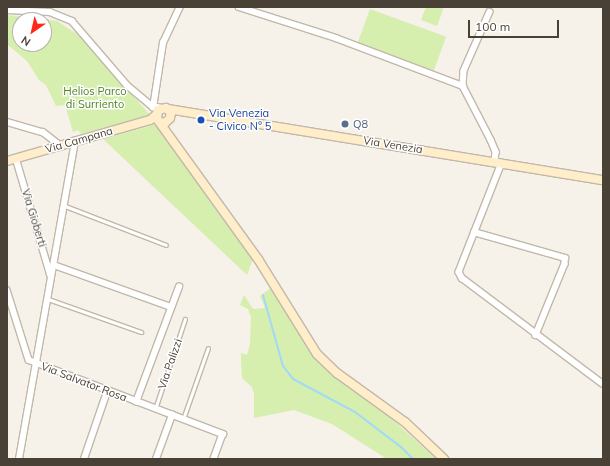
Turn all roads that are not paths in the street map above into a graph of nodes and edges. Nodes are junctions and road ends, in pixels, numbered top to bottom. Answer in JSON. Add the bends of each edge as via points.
{"nodes":[{"id":1,"x":180,"y":7,"type":"edge"},
{"id":2,"x":239,"y":7,"type":"edge"},
{"id":3,"x":7,"y":10,"type":"edge"},
{"id":4,"x":50,"y":10,"type":"edge"},
{"id":5,"x":490,"y":12,"type":"dead end"},
{"id":6,"x":463,"y":86,"type":"junction"},
{"id":7,"x":152,"y":106,"type":"junction"},
{"id":8,"x":184,"y":112,"type":"joint"},
{"id":9,"x":161,"y":117,"type":"junction"},
{"id":10,"x":7,"y":122,"type":"edge"},
{"id":11,"x":77,"y":141,"type":"junction"},
{"id":12,"x":61,"y":146,"type":"junction"},
{"id":13,"x":16,"y":158,"type":"junction"},
{"id":14,"x":7,"y":161,"type":"edge"},
{"id":15,"x":499,"y":162,"type":"junction"},
{"id":16,"x":603,"y":180,"type":"edge"},
{"id":17,"x":65,"y":206,"type":"junction"},
{"id":18,"x":474,"y":232,"type":"junction"},
{"id":19,"x":166,"y":245,"type":"dead end"},
{"id":20,"x":54,"y":265,"type":"junction"},
{"id":21,"x":52,"y":278,"type":"junction"},
{"id":22,"x":179,"y":287,"type":"dead end"},
{"id":23,"x":7,"y":290,"type":"edge"},
{"id":24,"x":48,"y":299,"type":"junction"},
{"id":25,"x":171,"y":307,"type":"junction"},
{"id":26,"x":185,"y":319,"type":"dead end"},
{"id":27,"x":141,"y":332,"type":"dead end"},
{"id":28,"x":536,"y":335,"type":"junction"},
{"id":29,"x":208,"y":348,"type":"dead end"},
{"id":30,"x":37,"y":365,"type":"junction"},
{"id":31,"x":602,"y":382,"type":"edge"},
{"id":32,"x":107,"y":392,"type":"junction"},
{"id":33,"x":136,"y":402,"type":"junction"},
{"id":34,"x":155,"y":409,"type":"junction"},
{"id":35,"x":172,"y":415,"type":"junction"},
{"id":36,"x":183,"y":419,"type":"junction"},
{"id":37,"x":19,"y":459,"type":"edge"},
{"id":38,"x":84,"y":459,"type":"edge"},
{"id":39,"x":156,"y":459,"type":"edge"},
{"id":40,"x":214,"y":459,"type":"edge"},
{"id":41,"x":444,"y":459,"type":"edge"}],
"edges":[{"from":1,"to":7,"type":"street","via":[[163,43]]},
{"from":2,"to":6,"type":"street","via":[[336,38]]},
{"from":3,"to":4,"type":"street"},
{"from":4,"to":7,"type":"street","via":[[72,21],[127,86]]},
{"from":5,"to":6,"type":"street","via":[[464,71]]},
{"from":6,"to":15,"type":"street","via":[[491,140]]},
{"from":7,"to":9,"type":"street"},
{"from":8,"to":9,"type":"main road","name":"Via Campana"},
{"from":8,"to":15,"type":"main road","name":"Via Venezia"},
{"from":9,"to":11,"type":"main road","name":"Via Campana"},
{"from":9,"to":41,"type":"main road","via":[[168,132],[277,287],[317,354],[337,373],[405,422]]},
{"from":10,"to":12,"type":"street","via":[[43,132]]},
{"from":11,"to":12,"type":"main road","name":"Via Campana"},
{"from":11,"to":17,"type":"street","name":"Via Salvator Rosa"},
{"from":12,"to":13,"type":"main road","name":"Via Campana"},
{"from":13,"to":14,"type":"main road","name":"Via Campana"},
{"from":13,"to":21,"type":"street","name":"Via Gioberti"},
{"from":15,"to":16,"type":"main road","name":"Via Venezia"},
{"from":15,"to":18,"type":"street"},
{"from":17,"to":19,"type":"lane"},
{"from":17,"to":20,"type":"street","name":"Via Salvator Rosa"},
{"from":18,"to":28,"type":"street","via":[[459,268],[462,278]]},
{"from":18,"to":28,"type":"street","via":[[565,258],[565,264]]},
{"from":20,"to":21,"type":"street","name":"Via Salvator Rosa"},
{"from":20,"to":25,"type":"street"},
{"from":21,"to":24,"type":"street","name":"Via Salvator Rosa"},
{"from":22,"to":25,"type":"street","name":"Via Salvator Rosa"},
{"from":23,"to":30,"type":"street","via":[[27,357]]},
{"from":24,"to":27,"type":"lane"},
{"from":24,"to":30,"type":"street","name":"Via Salvator Rosa"},
{"from":25,"to":33,"type":"street","name":"Via Salvator Rosa"},
{"from":26,"to":34,"type":"lane","name":"Via Palizzi"},
{"from":28,"to":31,"type":"street"},
{"from":29,"to":36,"type":"lane"},
{"from":30,"to":32,"type":"street","name":"Via Salvator Rosa"},
{"from":30,"to":37,"type":"street"},
{"from":32,"to":33,"type":"street","name":"Via Salvator Rosa"},
{"from":32,"to":38,"type":"street"},
{"from":33,"to":34,"type":"street","name":"Via Salvator Rosa"},
{"from":34,"to":35,"type":"street","name":"Via Salvator Rosa"},
{"from":35,"to":36,"type":"street","name":"Via Salvator Rosa"},
{"from":35,"to":39,"type":"street"},
{"from":36,"to":40,"type":"street","name":"Via Salvator Rosa","via":[[223,434]]}]}
